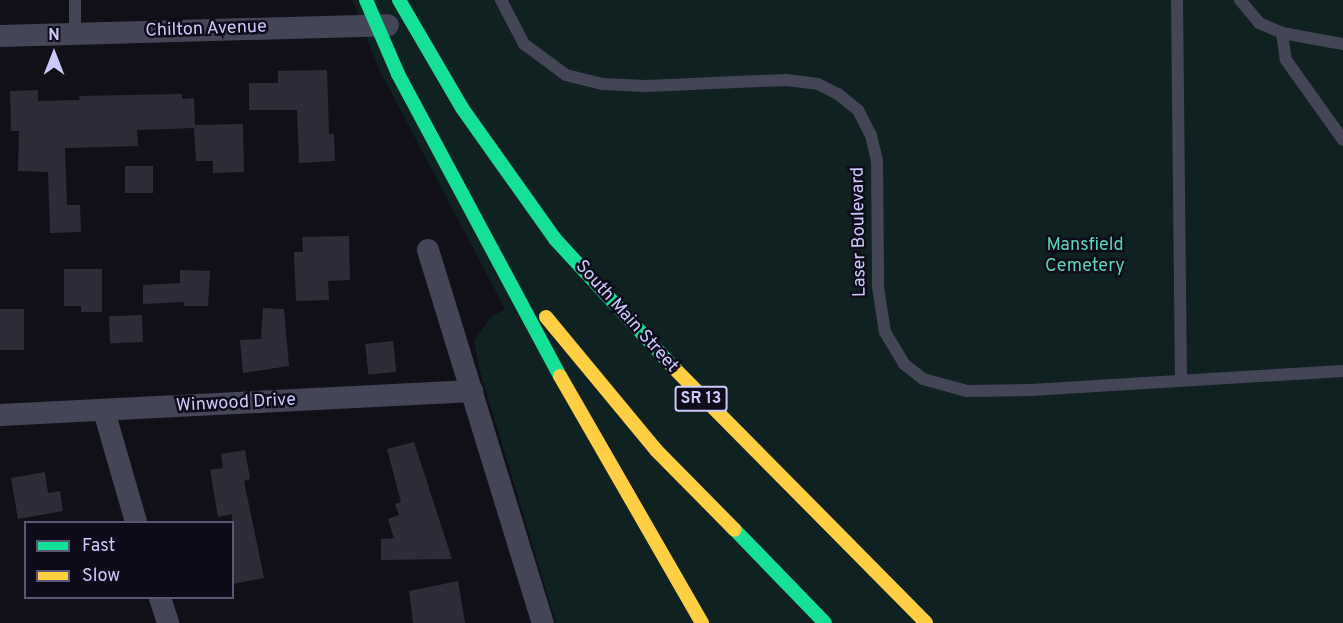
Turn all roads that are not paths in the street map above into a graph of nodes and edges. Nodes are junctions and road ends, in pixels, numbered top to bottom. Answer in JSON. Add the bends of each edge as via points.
{"nodes":[{"id":1,"x":75,"y":0,"type":"edge"},
{"id":2,"x":366,"y":0,"type":"edge"},
{"id":3,"x":399,"y":0,"type":"edge"},
{"id":4,"x":501,"y":0,"type":"edge"},
{"id":5,"x":1177,"y":0,"type":"edge"},
{"id":6,"x":1240,"y":0,"type":"edge"},
{"id":7,"x":411,"y":23,"type":"junction"},
{"id":8,"x":377,"y":26,"type":"junction"},
{"id":9,"x":1282,"y":33,"type":"junction"},
{"id":10,"x":75,"y":34,"type":"junction"},
{"id":11,"x":0,"y":36,"type":"edge"},
{"id":12,"x":1343,"y":44,"type":"edge"},
{"id":13,"x":1343,"y":140,"type":"edge"},
{"id":14,"x":477,"y":218,"type":"junction"},
{"id":15,"x":428,"y":250,"type":"dead end"},
{"id":16,"x":1343,"y":371,"type":"edge"},
{"id":17,"x":1181,"y":378,"type":"junction"},
{"id":18,"x":472,"y":392,"type":"junction"},
{"id":19,"x":104,"y":411,"type":"junction"},
{"id":20,"x":0,"y":415,"type":"edge"},
{"id":21,"x":136,"y":521,"type":"edge"},
{"id":22,"x":161,"y":599,"type":"edge"},
{"id":23,"x":168,"y":623,"type":"edge"},
{"id":24,"x":543,"y":623,"type":"edge"},
{"id":25,"x":702,"y":623,"type":"edge"},
{"id":26,"x":825,"y":623,"type":"edge"},
{"id":27,"x":926,"y":623,"type":"edge"}],
"edges":[{"from":1,"to":10,"type":"lane"},
{"from":2,"to":8,"type":"highway"},
{"from":3,"to":7,"type":"highway","name":"South Main Street","number":"SR 13"},
{"from":4,"to":17,"type":"lane","name":"Laser Boulevard","via":[[524,44],[566,75],[603,84],[646,86],[786,80],[818,84],[858,110],[871,135],[877,160],[878,287],[885,332],[904,364],[923,379],[967,391]]},
{"from":5,"to":17,"type":"lane"},
{"from":6,"to":9,"type":"lane","via":[[1259,23]]},
{"from":7,"to":8,"type":"street","name":"Chilton Avenue"},
{"from":7,"to":27,"type":"highway","name":"South Main Street","number":"SR 13","via":[[462,108],[555,239],[715,413]]},
{"from":8,"to":10,"type":"street","name":"Chilton Avenue"},
{"from":8,"to":14,"type":"highway","via":[[425,126]]},
{"from":9,"to":12,"type":"lane"},
{"from":9,"to":13,"type":"lane","via":[[1286,60]]},
{"from":10,"to":11,"type":"street","name":"Chilton Avenue"},
{"from":14,"to":25,"type":"highway","via":[[524,315]]},
{"from":14,"to":26,"type":"highway","via":[[615,405]]},
{"from":15,"to":18,"type":"street"},
{"from":16,"to":17,"type":"lane","name":"Laser Boulevard"},
{"from":18,"to":19,"type":"street","name":"Winwood Drive"},
{"from":18,"to":24,"type":"street"},
{"from":19,"to":20,"type":"street","name":"Winwood Drive"},
{"from":19,"to":21,"type":"street"},
{"from":22,"to":23,"type":"street"}]}
